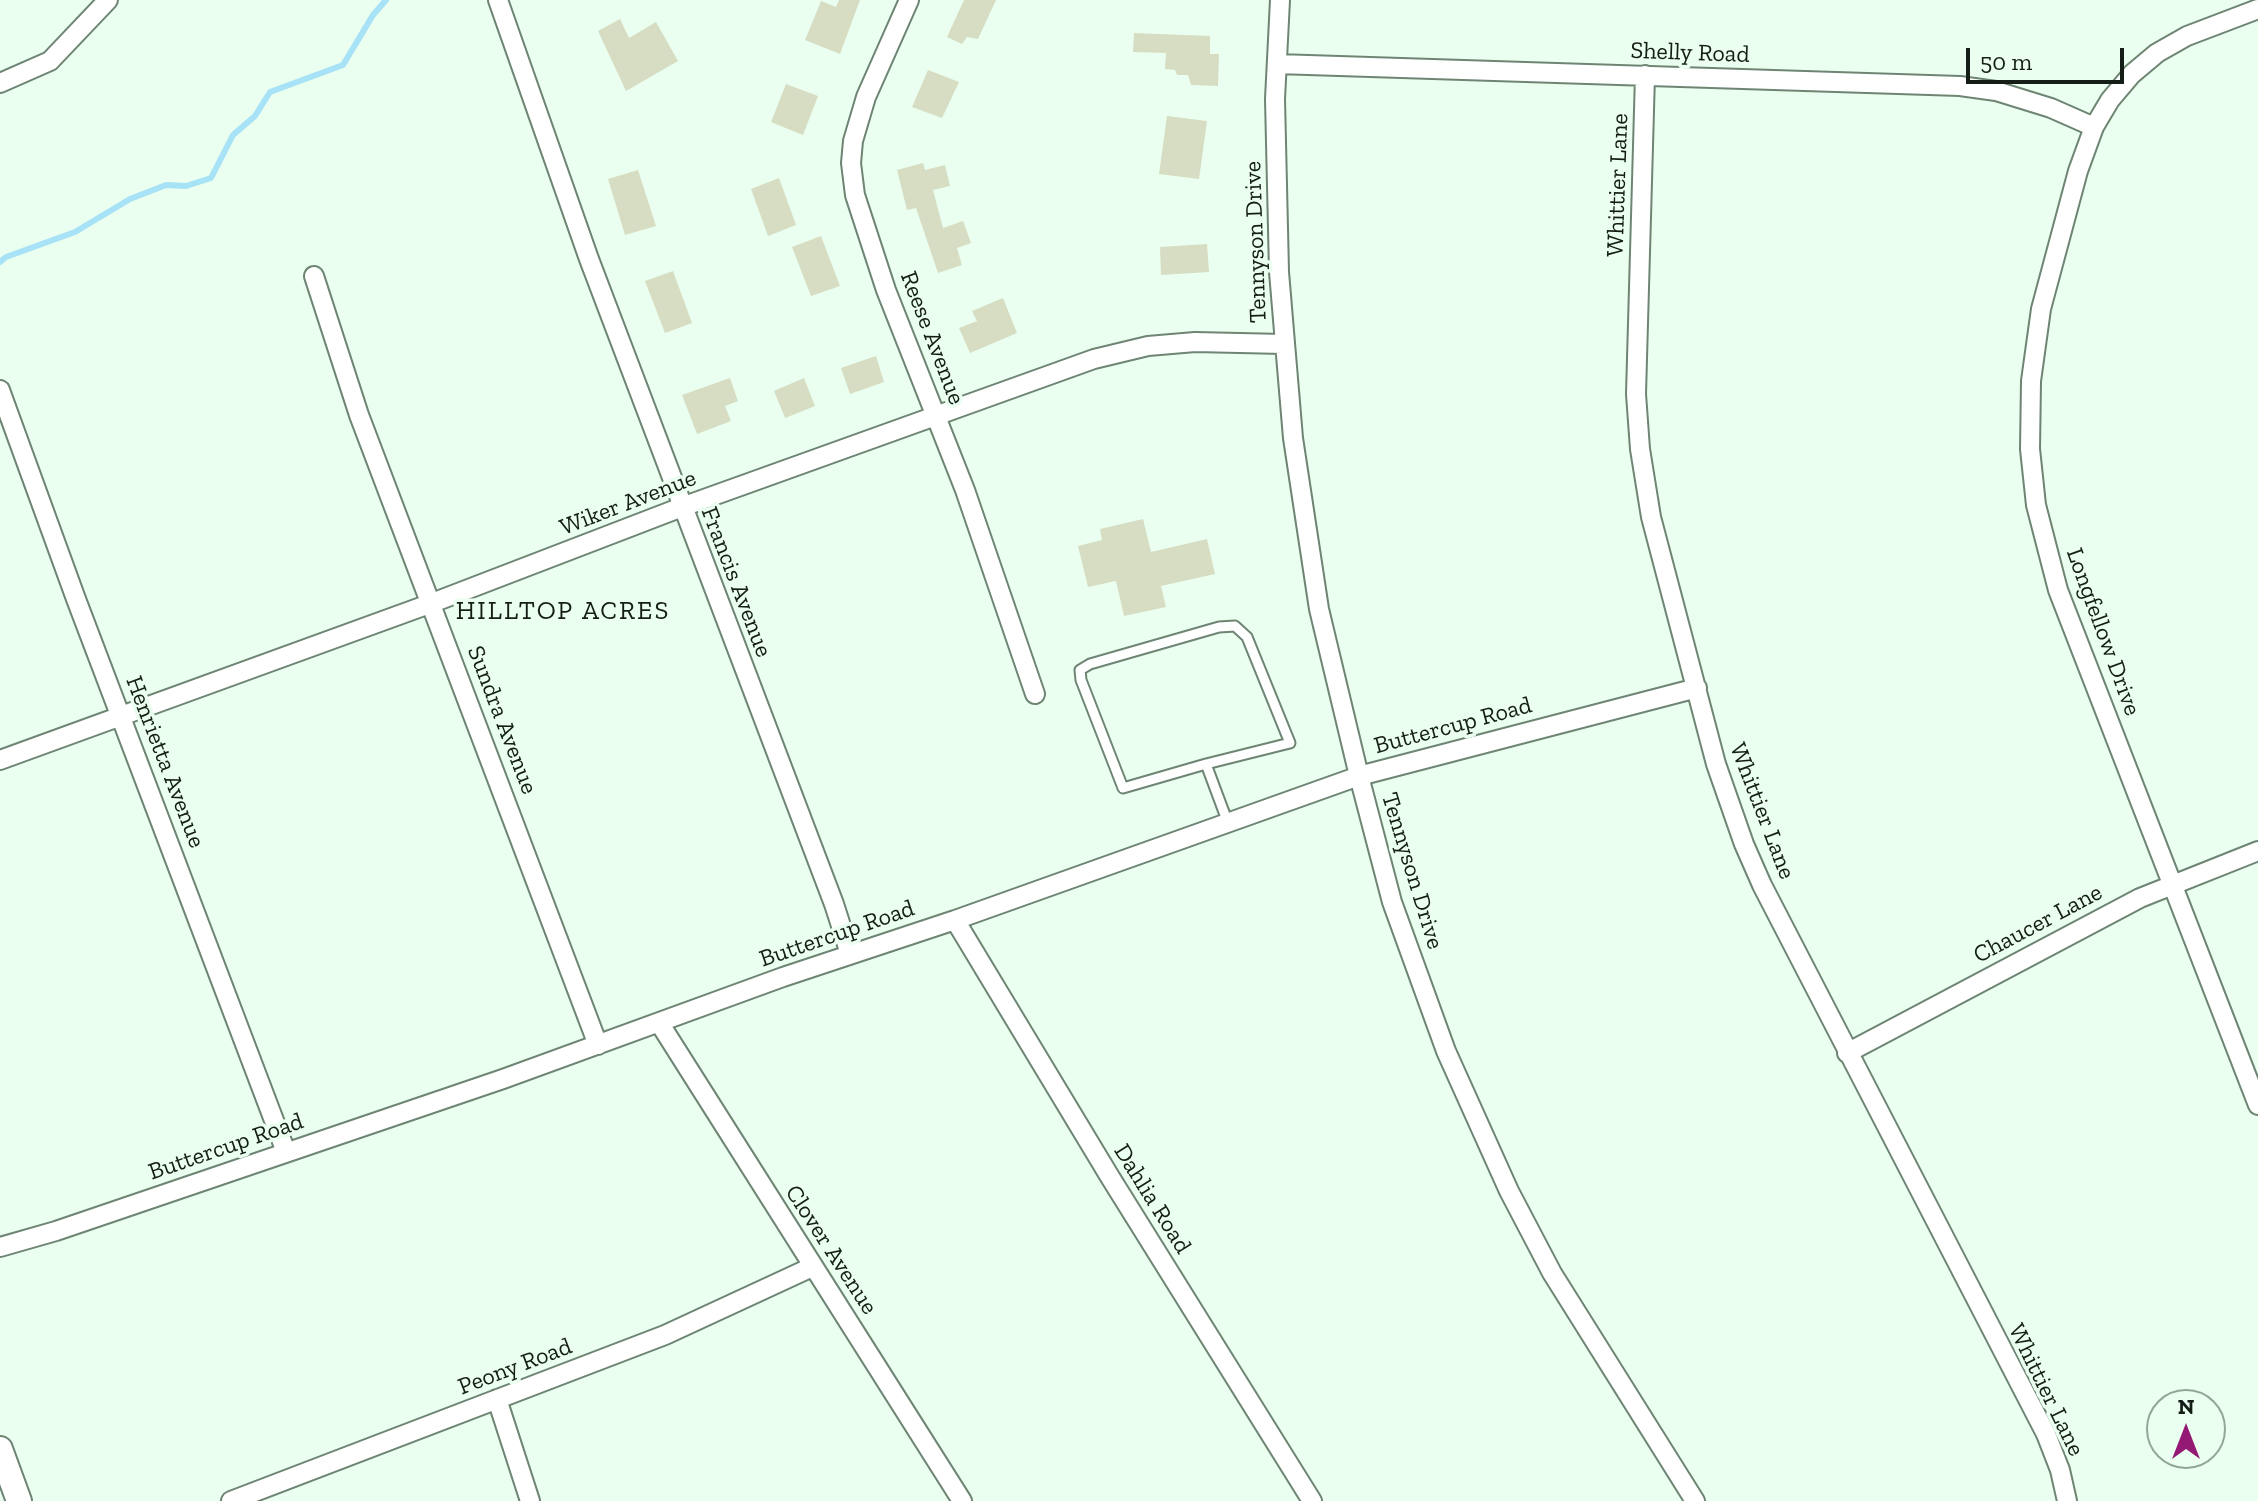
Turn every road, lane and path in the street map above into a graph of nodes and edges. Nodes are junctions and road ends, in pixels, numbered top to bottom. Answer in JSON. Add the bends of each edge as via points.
{"nodes":[{"id":1,"x":108,"y":0,"type":"edge"},
{"id":2,"x":498,"y":0,"type":"edge"},
{"id":3,"x":909,"y":0,"type":"edge"},
{"id":4,"x":1280,"y":0,"type":"edge"},
{"id":5,"x":2258,"y":9,"type":"edge"},
{"id":6,"x":1277,"y":64,"type":"junction"},
{"id":7,"x":1645,"y":75,"type":"junction"},
{"id":8,"x":0,"y":83,"type":"edge"},
{"id":9,"x":2094,"y":127,"type":"junction"},
{"id":10,"x":314,"y":276,"type":"dead end"},
{"id":11,"x":1284,"y":344,"type":"junction"},
{"id":12,"x":0,"y":390,"type":"edge"},
{"id":13,"x":937,"y":416,"type":"junction"},
{"id":14,"x":682,"y":507,"type":"junction"},
{"id":15,"x":432,"y":603,"type":"junction"},
{"id":16,"x":1697,"y":688,"type":"junction"},
{"id":17,"x":1035,"y":694,"type":"dead end"},
{"id":18,"x":121,"y":716,"type":"junction"},
{"id":19,"x":0,"y":760,"type":"edge"},
{"id":20,"x":1206,"y":764,"type":"junction"},
{"id":21,"x":1359,"y":776,"type":"junction"},
{"id":22,"x":1228,"y":823,"type":"junction"},
{"id":23,"x":2258,"y":851,"type":"edge"},
{"id":24,"x":2172,"y":885,"type":"junction"},
{"id":25,"x":955,"y":920,"type":"junction"},
{"id":26,"x":850,"y":954,"type":"junction"},
{"id":27,"x":660,"y":1024,"type":"junction"},
{"id":28,"x":598,"y":1045,"type":"junction"},
{"id":29,"x":1847,"y":1053,"type":"junction"},
{"id":30,"x":2258,"y":1105,"type":"edge"},
{"id":31,"x":286,"y":1152,"type":"junction"},
{"id":32,"x":0,"y":1247,"type":"edge"},
{"id":33,"x":812,"y":1267,"type":"junction"},
{"id":34,"x":497,"y":1399,"type":"junction"},
{"id":35,"x":0,"y":1449,"type":"edge"},
{"id":36,"x":19,"y":1501,"type":"edge"},
{"id":37,"x":231,"y":1501,"type":"edge"},
{"id":38,"x":530,"y":1501,"type":"edge"},
{"id":39,"x":962,"y":1501,"type":"edge"},
{"id":40,"x":1312,"y":1501,"type":"edge"},
{"id":41,"x":1695,"y":1501,"type":"edge"},
{"id":42,"x":2067,"y":1501,"type":"edge"}],
"edges":[{"from":1,"to":8,"type":"street","via":[[50,61]]},
{"from":2,"to":14,"type":"street","name":"Francis Avenue"},
{"from":3,"to":13,"type":"street","name":"Reese Avenue","via":[[866,97],[851,163],[855,195],[886,290]]},
{"from":4,"to":6,"type":"street","name":"Tennyson Drive"},
{"from":5,"to":9,"type":"street","name":"Longfellow Drive","via":[[2157,53],[2132,74]]},
{"from":6,"to":7,"type":"street","name":"Shelly Road"},
{"from":6,"to":11,"type":"street","name":"Tennyson Drive"},
{"from":7,"to":9,"type":"street","name":"Shelly Road","via":[[1960,86],[1996,91]]},
{"from":7,"to":16,"type":"street","name":"Whittier Lane","via":[[1636,394],[1640,449],[1651,517]]},
{"from":9,"to":24,"type":"street","name":"Longfellow Drive","via":[[2041,309],[2031,381],[2030,449],[2036,505],[2058,590]]},
{"from":10,"to":15,"type":"street","name":"Sundra Avenue","via":[[359,415]]},
{"from":11,"to":13,"type":"street","name":"Wiker Avenue","via":[[1195,342],[1132,349]]},
{"from":11,"to":21,"type":"street","name":"Tennyson Drive","via":[[1319,609]]},
{"from":12,"to":18,"type":"street","name":"Henrietta Avenue"},
{"from":13,"to":14,"type":"street","name":"Wiker Avenue"},
{"from":13,"to":17,"type":"street","name":"Reese Avenue"},
{"from":14,"to":15,"type":"street","name":"Wiker Avenue"},
{"from":14,"to":26,"type":"street","name":"Francis Avenue"},
{"from":15,"to":18,"type":"street","name":"Wiker Avenue"},
{"from":15,"to":28,"type":"street","name":"Sundra Avenue"},
{"from":16,"to":21,"type":"street","name":"Buttercup Road"},
{"from":16,"to":29,"type":"street","name":"Whittier Lane","via":[[1744,844]]},
{"from":18,"to":19,"type":"street","name":"Wiker Avenue"},
{"from":18,"to":31,"type":"street","name":"Henrietta Avenue"},
{"from":20,"to":20,"type":"lane","via":[[1290,743],[1247,637],[1235,626],[1080,670],[1123,788]]},
{"from":20,"to":22,"type":"lane"},
{"from":21,"to":22,"type":"street","name":"Buttercup Road"},
{"from":21,"to":41,"type":"street","name":"Tennyson Drive","via":[[1392,902],[1465,1097],[1552,1273]]},
{"from":22,"to":25,"type":"street","name":"Buttercup Road"},
{"from":23,"to":24,"type":"street","name":"Chaucer Lane"},
{"from":24,"to":29,"type":"street","name":"Chaucer Lane"},
{"from":24,"to":30,"type":"street","name":"Longfellow Drive"},
{"from":25,"to":26,"type":"street","name":"Buttercup Road"},
{"from":25,"to":40,"type":"street","name":"Dahlia Road"},
{"from":26,"to":27,"type":"street","name":"Buttercup Road"},
{"from":27,"to":28,"type":"street","name":"Buttercup Road"},
{"from":27,"to":33,"type":"street","name":"Clover Avenue"},
{"from":28,"to":31,"type":"street","name":"Buttercup Road"},
{"from":29,"to":42,"type":"street","name":"Whittier Lane","via":[[2046,1434]]},
{"from":31,"to":32,"type":"street","name":"Buttercup Road"},
{"from":33,"to":34,"type":"street","name":"Peony Road","via":[[665,1335]]},
{"from":33,"to":39,"type":"street","name":"Clover Avenue"},
{"from":34,"to":37,"type":"street","name":"Peony Road"},
{"from":34,"to":38,"type":"street"},
{"from":35,"to":36,"type":"main road"}]}
